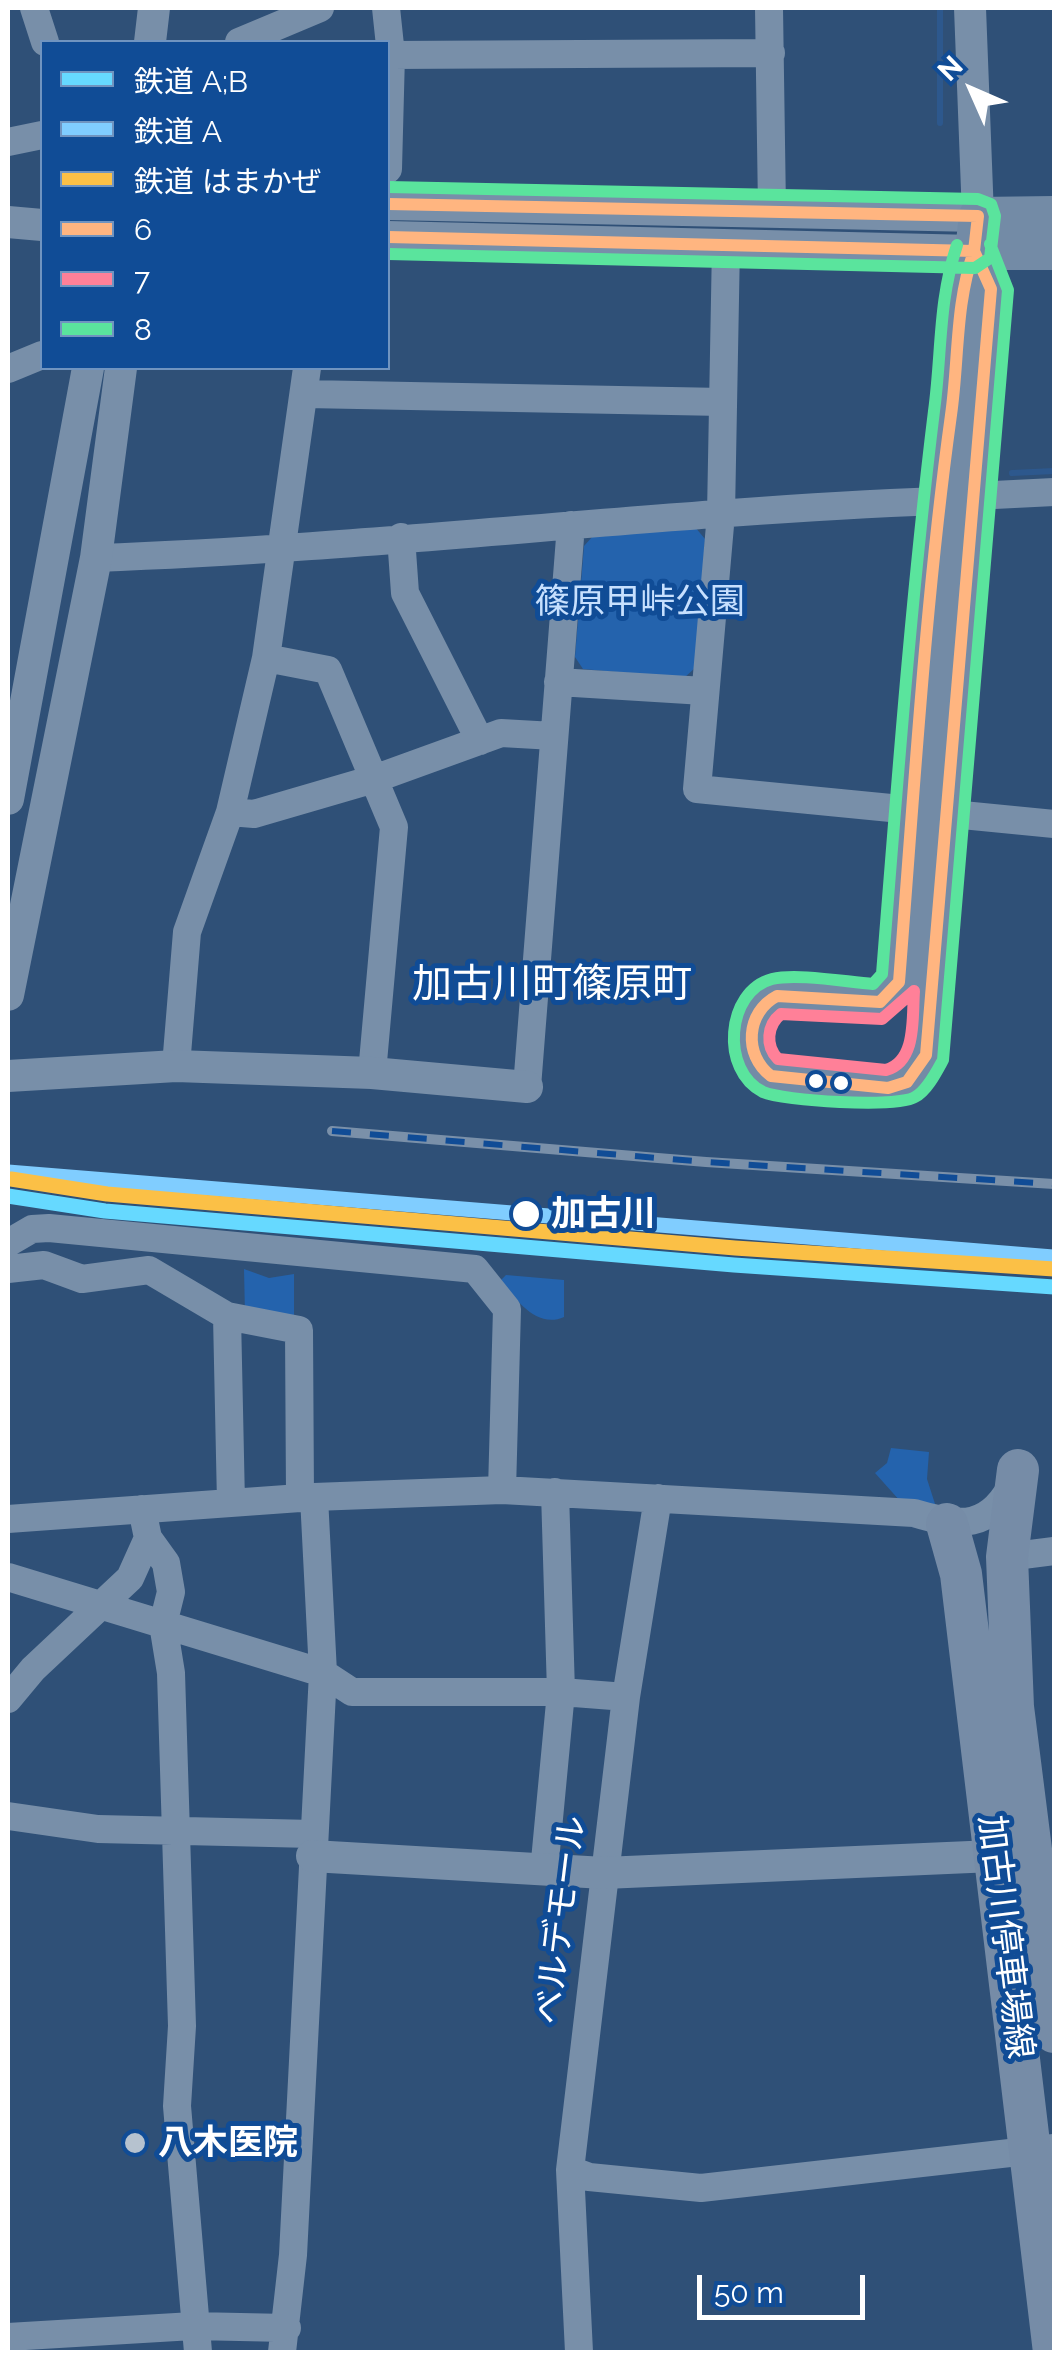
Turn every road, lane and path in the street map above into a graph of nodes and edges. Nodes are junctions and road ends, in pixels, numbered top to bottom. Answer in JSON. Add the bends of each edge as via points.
{"nodes":[{"id":1,"x":34,"y":8,"type":"edge"},
{"id":2,"x":154,"y":8,"type":"edge"},
{"id":3,"x":320,"y":8,"type":"edge"},
{"id":4,"x":386,"y":8,"type":"edge"},
{"id":5,"x":768,"y":8,"type":"edge"},
{"id":6,"x":970,"y":8,"type":"edge"},
{"id":7,"x":44,"y":40,"type":"edge"},
{"id":8,"x":150,"y":40,"type":"edge"},
{"id":9,"x":244,"y":40,"type":"edge"},
{"id":10,"x":389,"y":40,"type":"edge"},
{"id":11,"x":390,"y":46,"type":"edge"},
{"id":12,"x":770,"y":54,"type":"junction"},
{"id":13,"x":391,"y":56,"type":"junction"},
{"id":14,"x":390,"y":94,"type":"edge"},
{"id":15,"x":40,"y":134,"type":"edge"},
{"id":16,"x":8,"y":142,"type":"edge"},
{"id":17,"x":40,"y":202,"type":"edge"},
{"id":18,"x":8,"y":204,"type":"edge"},
{"id":19,"x":390,"y":204,"type":"edge"},
{"id":20,"x":772,"y":209,"type":"junction"},
{"id":21,"x":1054,"y":215,"type":"edge"},
{"id":22,"x":8,"y":222,"type":"edge"},
{"id":23,"x":40,"y":225,"type":"edge"},
{"id":24,"x":976,"y":233,"type":"junction"},
{"id":25,"x":390,"y":237,"type":"edge"},
{"id":26,"x":726,"y":245,"type":"junction"},
{"id":27,"x":1054,"y":250,"type":"edge"},
{"id":28,"x":40,"y":356,"type":"edge"},
{"id":29,"x":8,"y":369,"type":"edge"},
{"id":30,"x":88,"y":370,"type":"edge"},
{"id":31,"x":121,"y":370,"type":"edge"},
{"id":32,"x":306,"y":381,"type":"edge"},
{"id":33,"x":723,"y":402,"type":"junction"},
{"id":34,"x":1054,"y":492,"type":"edge"},
{"id":35,"x":956,"y":498,"type":"junction"},
{"id":36,"x":721,"y":514,"type":"junction"},
{"id":37,"x":571,"y":524,"type":"junction"},
{"id":38,"x":401,"y":537,"type":"junction"},
{"id":39,"x":284,"y":551,"type":"junction"},
{"id":40,"x":96,"y":558,"type":"junction"},
{"id":41,"x":266,"y":658,"type":"junction"},
{"id":42,"x":558,"y":682,"type":"junction"},
{"id":43,"x":18,"y":692,"type":"edge"},
{"id":44,"x":704,"y":692,"type":"junction"},
{"id":45,"x":554,"y":736,"type":"junction"},
{"id":46,"x":480,"y":741,"type":"junction"},
{"id":47,"x":374,"y":779,"type":"junction"},
{"id":48,"x":8,"y":799,"type":"edge"},
{"id":49,"x":230,"y":812,"type":"junction"},
{"id":50,"x":929,"y":814,"type":"junction"},
{"id":51,"x":1054,"y":824,"type":"edge"},
{"id":52,"x":8,"y":996,"type":"edge"},
{"id":53,"x":176,"y":1066,"type":"junction"},
{"id":54,"x":372,"y":1073,"type":"junction"},
{"id":55,"x":8,"y":1076,"type":"edge"},
{"id":56,"x":527,"y":1088,"type":"joint"},
{"id":57,"x":8,"y":1242,"type":"edge"},
{"id":58,"x":8,"y":1269,"type":"edge"},
{"id":59,"x":227,"y":1316,"type":"junction"},
{"id":60,"x":1018,"y":1470,"type":"joint"},
{"id":61,"x":502,"y":1490,"type":"junction"},
{"id":62,"x":555,"y":1492,"type":"junction"},
{"id":63,"x":307,"y":1498,"type":"junction"},
{"id":64,"x":658,"y":1498,"type":"junction"},
{"id":65,"x":231,"y":1503,"type":"junction"},
{"id":66,"x":142,"y":1509,"type":"junction"},
{"id":67,"x":8,"y":1519,"type":"edge"},
{"id":68,"x":947,"y":1524,"type":"junction"},
{"id":69,"x":148,"y":1538,"type":"junction"},
{"id":70,"x":1054,"y":1551,"type":"edge"},
{"id":71,"x":1008,"y":1557,"type":"junction"},
{"id":72,"x":8,"y":1577,"type":"edge"},
{"id":73,"x":100,"y":1605,"type":"junction"},
{"id":74,"x":164,"y":1624,"type":"junction"},
{"id":75,"x":323,"y":1673,"type":"junction"},
{"id":76,"x":561,"y":1692,"type":"junction"},
{"id":77,"x":626,"y":1697,"type":"junction"},
{"id":78,"x":8,"y":1699,"type":"edge"},
{"id":79,"x":8,"y":1816,"type":"edge"},
{"id":80,"x":174,"y":1828,"type":"junction"},
{"id":81,"x":313,"y":1845,"type":"junction"},
{"id":82,"x":1033,"y":1854,"type":"edge"},
{"id":83,"x":544,"y":1871,"type":"junction"},
{"id":84,"x":604,"y":1873,"type":"junction"},
{"id":85,"x":1054,"y":2032,"type":"edge"},
{"id":86,"x":1043,"y":2149,"type":"edge"},
{"id":87,"x":570,"y":2170,"type":"junction"},
{"id":88,"x":8,"y":2337,"type":"edge"},
{"id":89,"x":195,"y":2339,"type":"edge"},
{"id":90,"x":284,"y":2340,"type":"edge"},
{"id":91,"x":82,"y":2343,"type":"edge"},
{"id":92,"x":8,"y":2352,"type":"edge"},
{"id":93,"x":579,"y":2352,"type":"edge"},
{"id":94,"x":1054,"y":2352,"type":"edge"}],
"edges":[{"from":1,"to":7,"type":"street"},
{"from":2,"to":8,"type":"street"},
{"from":3,"to":9,"type":"street"},
{"from":4,"to":10,"type":"street"},
{"from":5,"to":12,"type":"street"},
{"from":6,"to":24,"type":"street"},
{"from":11,"to":13,"type":"street"},
{"from":12,"to":13,"type":"street"},
{"from":12,"to":20,"type":"street"},
{"from":13,"to":14,"type":"street"},
{"from":15,"to":16,"type":"street"},
{"from":17,"to":18,"type":"street"},
{"from":19,"to":20,"type":"street"},
{"from":20,"to":24,"type":"street"},
{"from":21,"to":24,"type":"main road"},
{"from":22,"to":23,"type":"street"},
{"from":24,"to":26,"type":"street"},
{"from":24,"to":27,"type":"main road"},
{"from":24,"to":35,"type":"main road","via":[[960,292],[952,410]]},
{"from":25,"to":26,"type":"street"},
{"from":26,"to":33,"type":"street"},
{"from":28,"to":29,"type":"street"},
{"from":30,"to":43,"type":"street"},
{"from":31,"to":40,"type":"street"},
{"from":32,"to":33,"type":"street"},
{"from":32,"to":39,"type":"street"},
{"from":33,"to":36,"type":"street"},
{"from":34,"to":35,"type":"street"},
{"from":35,"to":36,"type":"street"},
{"from":35,"to":50,"type":"main road"},
{"from":36,"to":37,"type":"street"},
{"from":36,"to":44,"type":"street"},
{"from":37,"to":38,"type":"street"},
{"from":37,"to":42,"type":"street"},
{"from":38,"to":39,"type":"street"},
{"from":38,"to":46,"type":"street","via":[[405,594]]},
{"from":39,"to":40,"type":"street"},
{"from":39,"to":41,"type":"street"},
{"from":40,"to":52,"type":"street"},
{"from":41,"to":47,"type":"street","via":[[328,670]]},
{"from":41,"to":49,"type":"street"},
{"from":42,"to":44,"type":"street"},
{"from":42,"to":45,"type":"street"},
{"from":43,"to":48,"type":"street"},
{"from":44,"to":50,"type":"street","via":[[697,789]]},
{"from":45,"to":46,"type":"street","via":[[501,733]]},
{"from":45,"to":56,"type":"street"},
{"from":46,"to":47,"type":"street"},
{"from":47,"to":49,"type":"street","via":[[254,814]]},
{"from":47,"to":54,"type":"street","via":[[394,826]]},
{"from":49,"to":53,"type":"street","via":[[187,932]]},
{"from":50,"to":50,"type":"main road","via":[[928,1046],[921,1066],[907,1082],[888,1088],[762,1072],[751,1054],[764,1001],[777,996],[880,1002],[897,988]]},
{"from":50,"to":51,"type":"street"},
{"from":53,"to":54,"type":"street"},
{"from":53,"to":55,"type":"street"},
{"from":54,"to":56,"type":"street"},
{"from":57,"to":61,"type":"street","via":[[49,1228],[475,1269],[506,1309]]},
{"from":58,"to":59,"type":"street","via":[[44,1265],[82,1278],[148,1270]]},
{"from":59,"to":63,"type":"street","via":[[300,1330]]},
{"from":59,"to":65,"type":"street"},
{"from":60,"to":68,"type":"street","via":[[1004,1500],[983,1518]]},
{"from":60,"to":71,"type":"main road","name":"加古川停車場線"},
{"from":61,"to":62,"type":"street"},
{"from":61,"to":63,"type":"street"},
{"from":62,"to":64,"type":"street"},
{"from":62,"to":76,"type":"street"},
{"from":63,"to":65,"type":"street"},
{"from":63,"to":75,"type":"street"},
{"from":64,"to":68,"type":"street","via":[[914,1512]]},
{"from":64,"to":77,"type":"street","name":"ベルデモール"},
{"from":65,"to":66,"type":"street"},
{"from":66,"to":67,"type":"street"},
{"from":66,"to":69,"type":"street"},
{"from":68,"to":82,"type":"main road","name":"加古川停車場線"},
{"from":69,"to":73,"type":"street","via":[[130,1578]]},
{"from":69,"to":74,"type":"street","via":[[166,1563],[171,1592]]},
{"from":70,"to":71,"type":"street"},
{"from":71,"to":82,"type":"main road","name":"加古川停車場線","via":[[1012,1707]]},
{"from":72,"to":73,"type":"street"},
{"from":73,"to":74,"type":"street"},
{"from":73,"to":78,"type":"street"},
{"from":74,"to":75,"type":"street"},
{"from":74,"to":80,"type":"street","via":[[172,1673]]},
{"from":75,"to":76,"type":"street","via":[[352,1692]]},
{"from":75,"to":81,"type":"street"},
{"from":76,"to":77,"type":"street"},
{"from":76,"to":83,"type":"street"},
{"from":77,"to":84,"type":"street","name":"ベルデモール"},
{"from":79,"to":80,"type":"street","via":[[98,1829]]},
{"from":80,"to":81,"type":"street"},
{"from":80,"to":89,"type":"street","via":[[182,2026],[177,2106]]},
{"from":81,"to":83,"type":"street"},
{"from":81,"to":90,"type":"street"},
{"from":82,"to":84,"type":"street"},
{"from":82,"to":85,"type":"main road","name":"加古川停車場線"},
{"from":82,"to":86,"type":"main road","name":"加古川停車場線"},
{"from":83,"to":84,"type":"street"},
{"from":84,"to":87,"type":"street","name":"ベルデモール"},
{"from":86,"to":87,"type":"street","via":[[701,2188]]},
{"from":86,"to":94,"type":"main road","name":"加古川停車場線"},
{"from":87,"to":93,"type":"street","name":"ベルデモール"},
{"from":88,"to":91,"type":"street"},
{"from":88,"to":92,"type":"street"},
{"from":89,"to":90,"type":"street"},
{"from":89,"to":91,"type":"street"}]}
